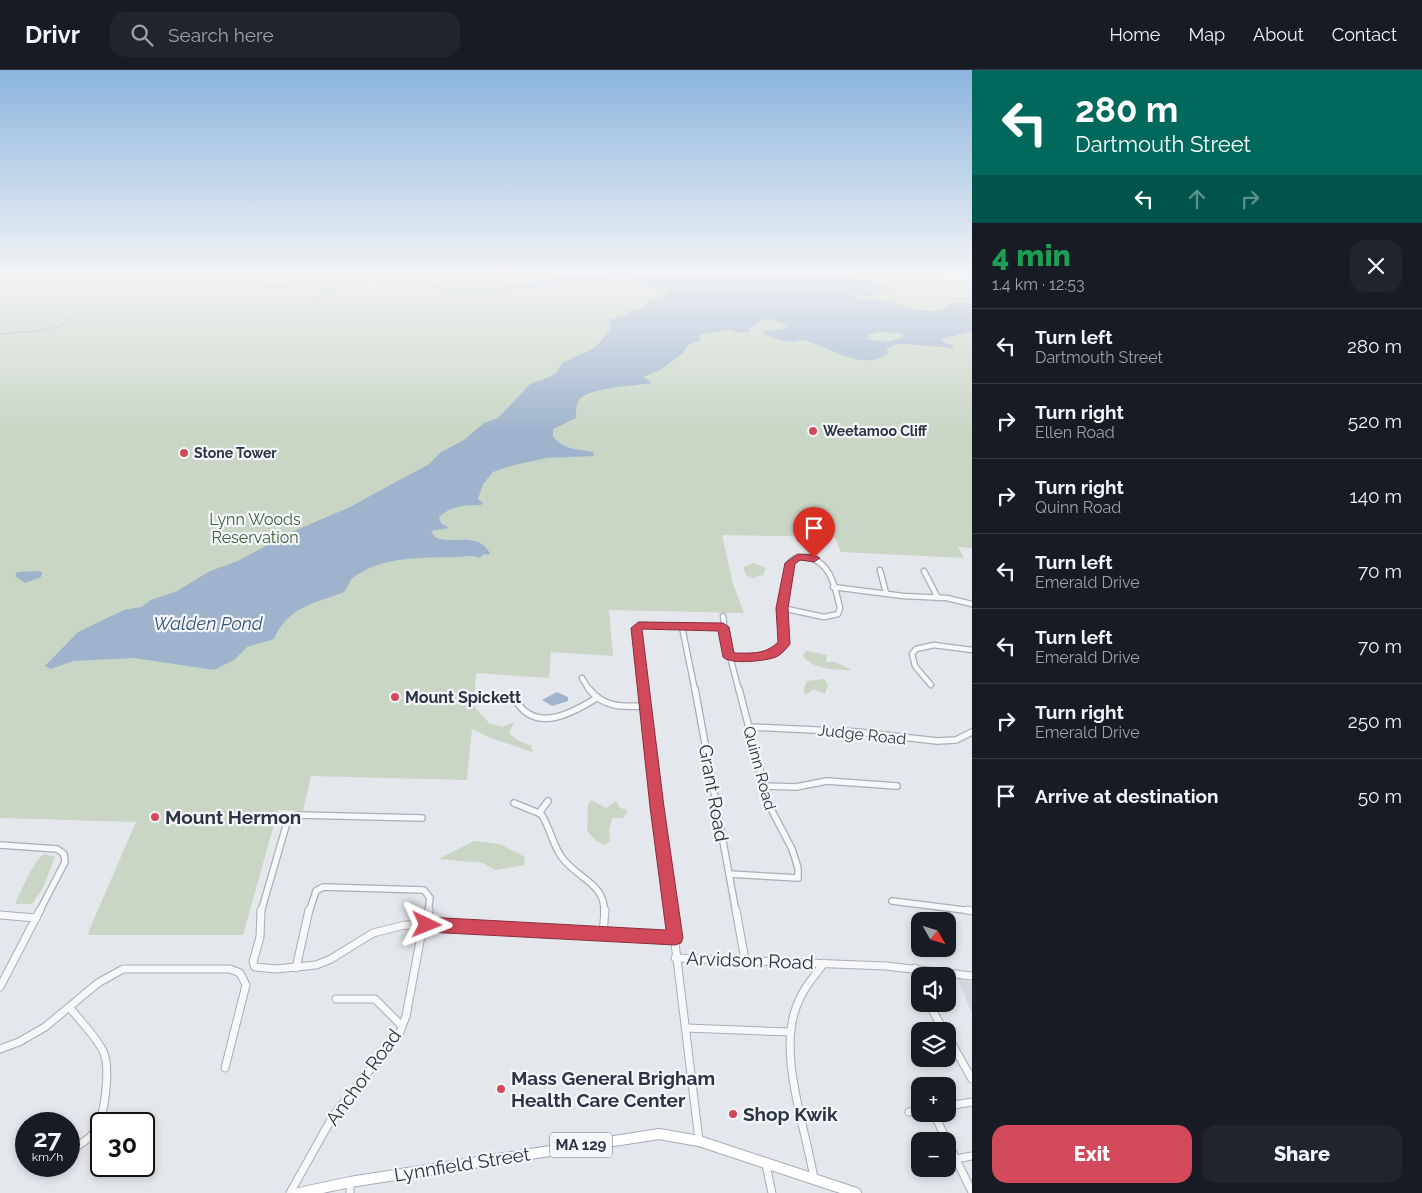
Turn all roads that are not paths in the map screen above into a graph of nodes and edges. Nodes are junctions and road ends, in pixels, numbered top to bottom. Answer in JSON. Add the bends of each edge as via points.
{"nodes":[{"id":1,"x":880,"y":570,"type":"dead end"},
{"id":2,"x":924,"y":571,"type":"dead end"},
{"id":3,"x":833,"y":587,"type":"junction"},
{"id":4,"x":886,"y":593,"type":"junction"},
{"id":5,"x":938,"y":598,"type":"junction"},
{"id":6,"x":972,"y":604,"type":"edge"},
{"id":7,"x":782,"y":608,"type":"junction"},
{"id":8,"x":722,"y":616,"type":"dead end"},
{"id":9,"x":682,"y":626,"type":"junction"},
{"id":10,"x":723,"y":627,"type":"junction"},
{"id":11,"x":972,"y":650,"type":"edge"},
{"id":12,"x":729,"y":657,"type":"junction"},
{"id":13,"x":582,"y":678,"type":"dead end"},
{"id":14,"x":931,"y":685,"type":"dead end"},
{"id":15,"x":515,"y":699,"type":"dead end"},
{"id":16,"x":595,"y":699,"type":"junction"},
{"id":17,"x":644,"y":706,"type":"junction"},
{"id":18,"x":750,"y":727,"type":"junction"},
{"id":19,"x":972,"y":732,"type":"edge"},
{"id":20,"x":764,"y":786,"type":"junction"},
{"id":21,"x":897,"y":786,"type":"dead end"},
{"id":22,"x":548,"y":801,"type":"dead end"},
{"id":23,"x":514,"y":803,"type":"dead end"},
{"id":24,"x":539,"y":813,"type":"junction"},
{"id":25,"x":422,"y":818,"type":"dead end"},
{"id":26,"x":0,"y":845,"type":"edge"},
{"id":27,"x":729,"y":874,"type":"junction"},
{"id":28,"x":892,"y":901,"type":"dead end"},
{"id":29,"x":972,"y":910,"type":"edge"},
{"id":30,"x":0,"y":915,"type":"edge"},
{"id":31,"x":36,"y":918,"type":"junction"},
{"id":32,"x":425,"y":925,"type":"junction"},
{"id":33,"x":603,"y":934,"type":"junction"},
{"id":34,"x":675,"y":938,"type":"junction"},
{"id":35,"x":676,"y":958,"type":"junction"},
{"id":36,"x":744,"y":960,"type":"junction"},
{"id":37,"x":824,"y":963,"type":"junction"},
{"id":38,"x":296,"y":968,"type":"junction"},
{"id":39,"x":911,"y":968,"type":"edge"},
{"id":40,"x":956,"y":974,"type":"edge"},
{"id":41,"x":972,"y":976,"type":"edge"},
{"id":42,"x":0,"y":987,"type":"edge"},
{"id":43,"x":336,"y":999,"type":"dead end"},
{"id":44,"x":70,"y":1008,"type":"junction"},
{"id":45,"x":402,"y":1026,"type":"junction"},
{"id":46,"x":686,"y":1028,"type":"junction"},
{"id":47,"x":790,"y":1032,"type":"junction"},
{"id":48,"x":0,"y":1049,"type":"edge"},
{"id":49,"x":956,"y":1051,"type":"edge"},
{"id":50,"x":225,"y":1068,"type":"dead end"},
{"id":51,"x":972,"y":1079,"type":"edge"},
{"id":52,"x":972,"y":1102,"type":"edge"},
{"id":53,"x":956,"y":1105,"type":"edge"},
{"id":54,"x":699,"y":1141,"type":"junction"},
{"id":55,"x":80,"y":1145,"type":"edge"},
{"id":56,"x":972,"y":1156,"type":"edge"},
{"id":57,"x":956,"y":1159,"type":"joint"},
{"id":58,"x":766,"y":1164,"type":"junction"},
{"id":59,"x":814,"y":1179,"type":"junction"},
{"id":60,"x":350,"y":1188,"type":"edge"},
{"id":61,"x":972,"y":1192,"type":"edge"},
{"id":62,"x":290,"y":1193,"type":"edge"},
{"id":63,"x":299,"y":1193,"type":"edge"},
{"id":64,"x":772,"y":1193,"type":"edge"},
{"id":65,"x":856,"y":1193,"type":"edge"}],
"edges":[{"from":1,"to":4,"type":"street"},
{"from":2,"to":5,"type":"street"},
{"from":3,"to":4,"type":"street"},
{"from":3,"to":7,"type":"street","via":[[840,608],[836,616],[822,617]]},
{"from":3,"to":7,"type":"street","via":[[823,563],[809,557],[796,558],[790,564]]},
{"from":4,"to":5,"type":"street"},
{"from":5,"to":6,"type":"street"},
{"from":7,"to":12,"type":"street","via":[[784,644],[779,651],[759,657]]},
{"from":8,"to":10,"type":"street","name":"Quinn Road"},
{"from":9,"to":10,"type":"street"},
{"from":9,"to":17,"type":"street","via":[[636,628]]},
{"from":9,"to":27,"type":"street","name":"Grant Road"},
{"from":10,"to":12,"type":"street","name":"Quinn Road"},
{"from":11,"to":14,"type":"street","via":[[940,644],[915,650],[913,662]]},
{"from":12,"to":18,"type":"street","name":"Quinn Road"},
{"from":13,"to":16,"type":"street"},
{"from":15,"to":16,"type":"street","via":[[520,711],[538,719],[556,717]]},
{"from":16,"to":17,"type":"street","via":[[610,705]]},
{"from":17,"to":34,"type":"street"},
{"from":18,"to":19,"type":"street","name":"Judge Road","via":[[858,732],[937,742],[956,740]]},
{"from":18,"to":20,"type":"street","name":"Quinn Road"},
{"from":20,"to":21,"type":"street","via":[[796,787],[827,781]]},
{"from":20,"to":27,"type":"street","name":"Quinn Road","via":[[774,820],[795,854],[798,878]]},
{"from":22,"to":24,"type":"street"},
{"from":23,"to":24,"type":"street"},
{"from":24,"to":33,"type":"street","via":[[546,821],[561,857],[601,892],[605,904]]},
{"from":25,"to":38,"type":"street","via":[[298,815],[288,819],[260,915],[260,937],[254,962],[259,969]]},
{"from":26,"to":31,"type":"street","via":[[57,849],[65,854]]},
{"from":27,"to":36,"type":"street","name":"Grant Road"},
{"from":28,"to":29,"type":"street"},
{"from":30,"to":31,"type":"street"},
{"from":31,"to":42,"type":"street"},
{"from":32,"to":33,"type":"street"},
{"from":32,"to":38,"type":"street","via":[[380,930],[323,962]]},
{"from":32,"to":38,"type":"street","name":"Anchor Road","via":[[430,898],[424,890],[323,887],[312,898]]},
{"from":32,"to":45,"type":"street","name":"Anchor Road"},
{"from":33,"to":34,"type":"street"},
{"from":34,"to":35,"type":"street"},
{"from":35,"to":36,"type":"street","name":"Arvidson Road"},
{"from":35,"to":46,"type":"street"},
{"from":36,"to":37,"type":"street","name":"Arvidson Road"},
{"from":37,"to":39,"type":"street","name":"Arvidson Road"},
{"from":37,"to":47,"type":"street","via":[[807,984],[795,1010]]},
{"from":40,"to":41,"type":"street","name":"Arvidson Road"},
{"from":43,"to":45,"type":"street","via":[[375,999]]},
{"from":44,"to":48,"type":"street","via":[[35,1034]]},
{"from":44,"to":50,"type":"street","via":[[109,975],[127,968],[237,971],[244,978],[245,994]]},
{"from":44,"to":55,"type":"street","via":[[103,1051],[106,1073],[100,1124]]},
{"from":45,"to":62,"type":"street","name":"Anchor Road","via":[[396,1039],[333,1116]]},
{"from":46,"to":47,"type":"street"},
{"from":46,"to":54,"type":"street"},
{"from":47,"to":59,"type":"street","via":[[789,1050]]},
{"from":49,"to":51,"type":"street"},
{"from":52,"to":53,"type":"street"},
{"from":54,"to":58,"type":"main road","name":"Lynnfield Street","number":"MA 129"},
{"from":54,"to":60,"type":"main road","name":"Lynnfield Street","number":"MA 129","via":[[644,1134]]},
{"from":56,"to":57,"type":"street"},
{"from":57,"to":61,"type":"street"},
{"from":58,"to":59,"type":"main road","name":"Lynnfield Street","number":"MA 129"},
{"from":58,"to":64,"type":"street"},
{"from":59,"to":65,"type":"main road","name":"Lynnfield Street","number":"MA 129"},
{"from":60,"to":63,"type":"main road","name":"Lynnfield Street","number":"MA 129"}]}
